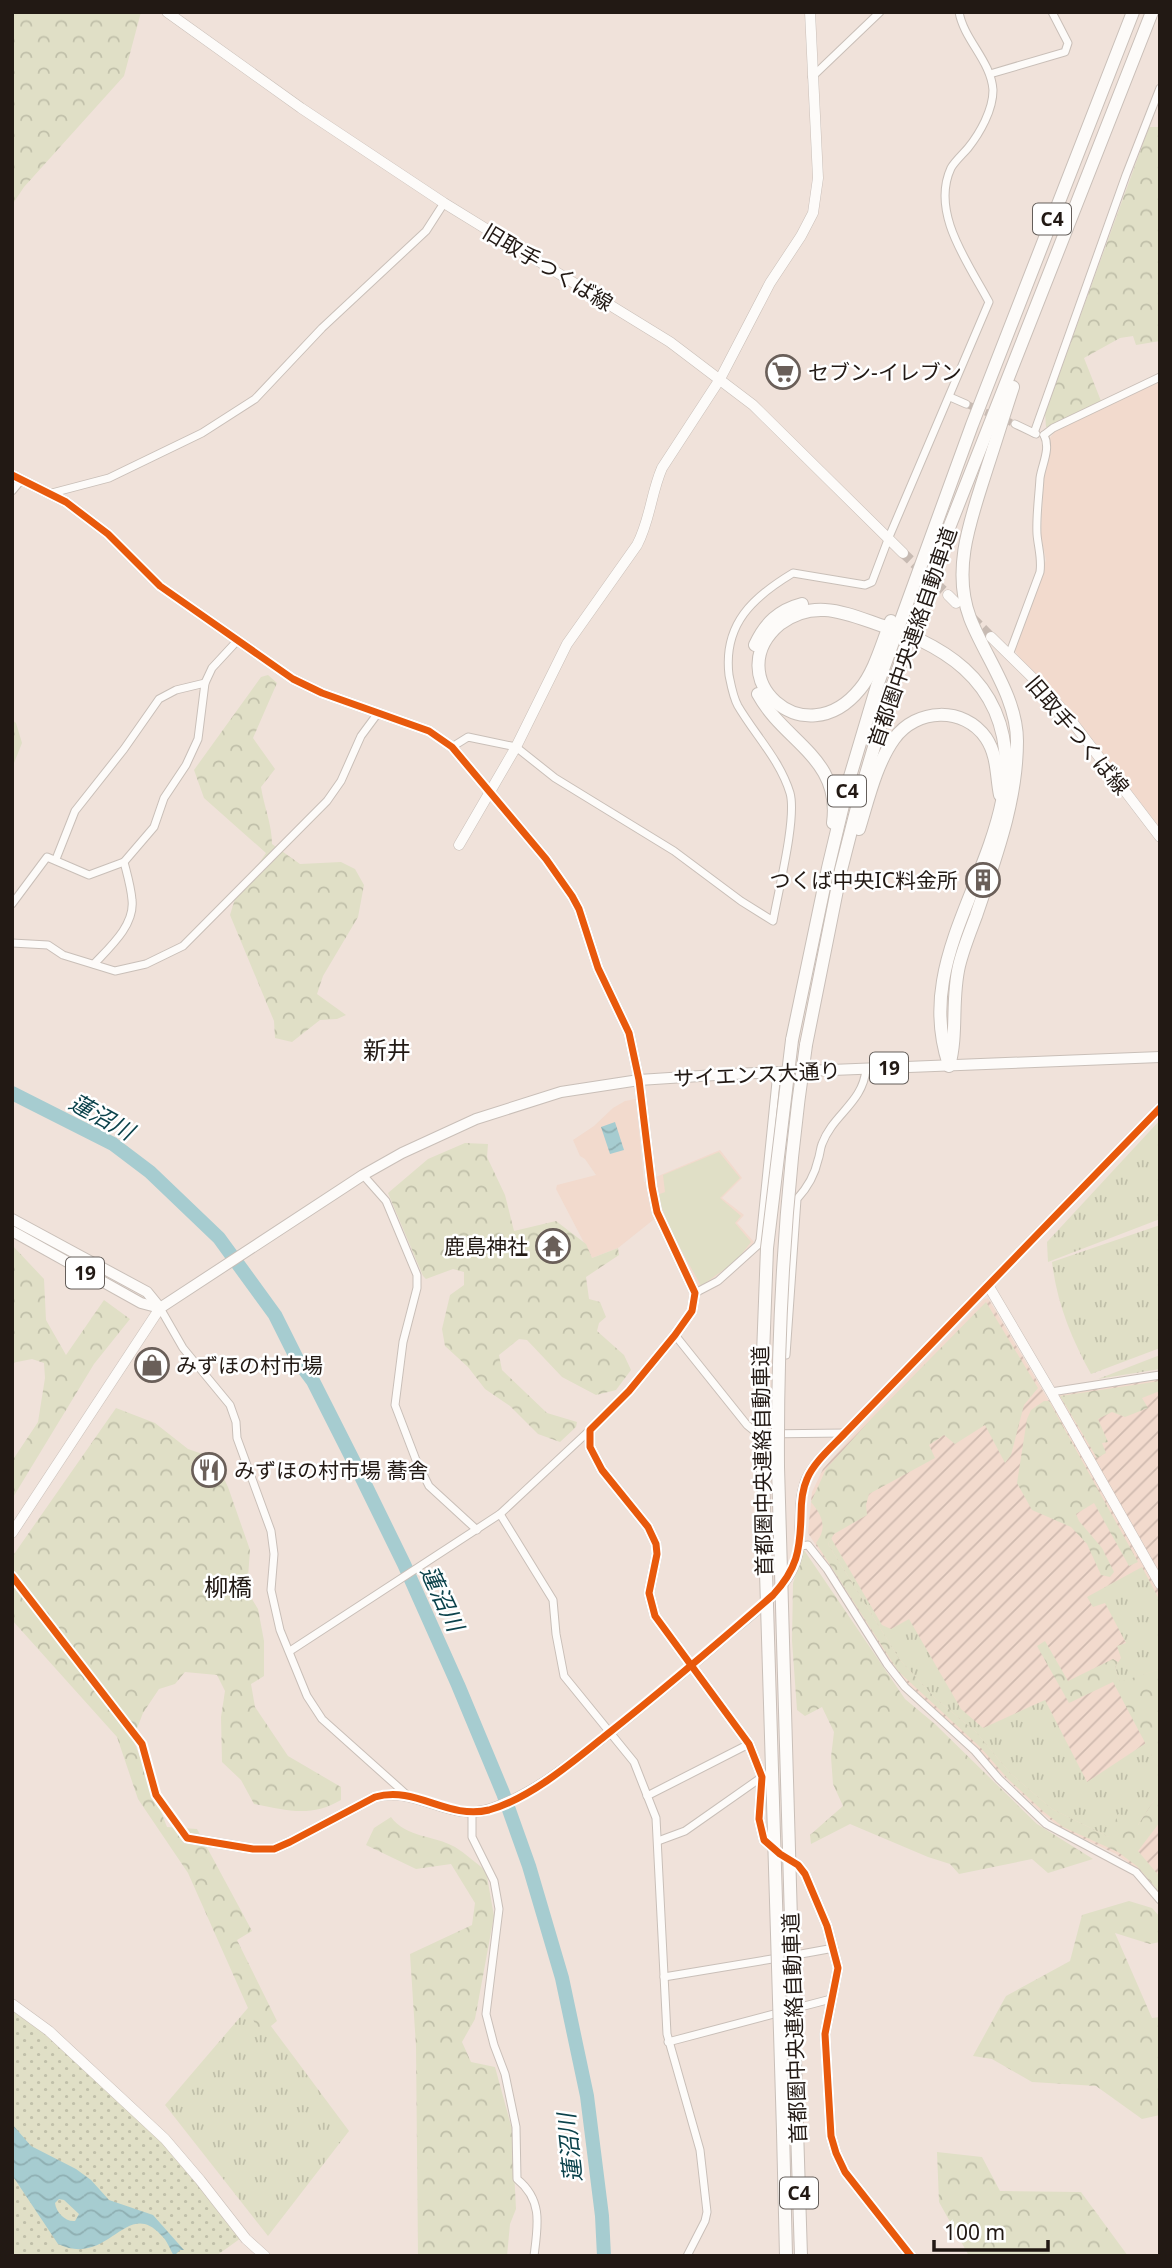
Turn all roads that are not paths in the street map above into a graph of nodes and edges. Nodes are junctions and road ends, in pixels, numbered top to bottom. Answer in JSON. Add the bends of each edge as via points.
{"nodes":[{"id":1,"x":167,"y":12,"type":"edge"},
{"id":2,"x":810,"y":12,"type":"edge"},
{"id":3,"x":880,"y":12,"type":"edge"},
{"id":4,"x":959,"y":12,"type":"edge"},
{"id":5,"x":1052,"y":12,"type":"edge"},
{"id":6,"x":1133,"y":12,"type":"edge"},
{"id":7,"x":1153,"y":12,"type":"edge"},
{"id":8,"x":990,"y":74,"type":"junction"},
{"id":9,"x":811,"y":78,"type":"junction"},
{"id":10,"x":1160,"y":88,"type":"edge"},
{"id":11,"x":444,"y":203,"type":"junction"},
{"id":12,"x":1046,"y":283,"type":"junction"},
{"id":13,"x":1160,"y":377,"type":"edge"},
{"id":14,"x":720,"y":379,"type":"junction"},
{"id":15,"x":950,"y":397,"type":"junction"},
{"id":16,"x":966,"y":404,"type":"tunnel mouth"},
{"id":17,"x":1015,"y":424,"type":"tunnel mouth"},
{"id":18,"x":972,"y":425,"type":"junction"},
{"id":19,"x":1034,"y":433,"type":"junction"},
{"id":20,"x":1044,"y":435,"type":"junction"},
{"id":21,"x":17,"y":477,"type":"edge"},
{"id":22,"x":12,"y":491,"type":"edge"},
{"id":23,"x":52,"y":493,"type":"junction"},
{"id":24,"x":888,"y":537,"type":"junction"},
{"id":25,"x":903,"y":553,"type":"tunnel mouth"},
{"id":26,"x":992,"y":637,"type":"tunnel mouth"},
{"id":27,"x":237,"y":641,"type":"junction"},
{"id":28,"x":1009,"y":655,"type":"junction"},
{"id":29,"x":205,"y":683,"type":"junction"},
{"id":30,"x":378,"y":713,"type":"junction"},
{"id":31,"x":452,"y":747,"type":"junction"},
{"id":32,"x":516,"y":747,"type":"junction"},
{"id":33,"x":1016,"y":750,"type":"junction"},
{"id":34,"x":490,"y":791,"type":"junction"},
{"id":35,"x":1001,"y":803,"type":"junction"},
{"id":36,"x":1160,"y":837,"type":"edge"},
{"id":37,"x":459,"y":845,"type":"dead end"},
{"id":38,"x":56,"y":859,"type":"junction"},
{"id":39,"x":124,"y":862,"type":"junction"},
{"id":40,"x":841,"y":870,"type":"junction"},
{"id":41,"x":12,"y":904,"type":"edge"},
{"id":42,"x":12,"y":943,"type":"edge"},
{"id":43,"x":94,"y":964,"type":"junction"},
{"id":44,"x":802,"y":982,"type":"junction"},
{"id":45,"x":1160,"y":1056,"type":"edge"},
{"id":46,"x":949,"y":1066,"type":"junction"},
{"id":47,"x":866,"y":1069,"type":"junction"},
{"id":48,"x":777,"y":1072,"type":"junction"},
{"id":49,"x":639,"y":1080,"type":"junction"},
{"id":50,"x":1160,"y":1108,"type":"edge"},
{"id":51,"x":363,"y":1175,"type":"junction"},
{"id":52,"x":763,"y":1203,"type":"junction"},
{"id":53,"x":796,"y":1206,"type":"junction"},
{"id":54,"x":12,"y":1219,"type":"edge"},
{"id":55,"x":12,"y":1231,"type":"edge"},
{"id":56,"x":988,"y":1285,"type":"junction"},
{"id":57,"x":695,"y":1293,"type":"junction"},
{"id":58,"x":160,"y":1308,"type":"junction"},
{"id":59,"x":675,"y":1335,"type":"junction"},
{"id":60,"x":786,"y":1355,"type":"dead end"},
{"id":61,"x":1160,"y":1375,"type":"edge"},
{"id":62,"x":1051,"y":1392,"type":"junction"},
{"id":63,"x":590,"y":1430,"type":"junction"},
{"id":64,"x":845,"y":1433,"type":"junction"},
{"id":65,"x":500,"y":1514,"type":"junction"},
{"id":66,"x":477,"y":1530,"type":"junction"},
{"id":67,"x":12,"y":1533,"type":"edge"},
{"id":68,"x":800,"y":1546,"type":"junction"},
{"id":69,"x":12,"y":1576,"type":"edge"},
{"id":70,"x":1160,"y":1584,"type":"edge"},
{"id":71,"x":290,"y":1651,"type":"junction"},
{"id":72,"x":692,"y":1667,"type":"junction"},
{"id":73,"x":609,"y":1732,"type":"junction"},
{"id":74,"x":749,"y":1744,"type":"junction"},
{"id":75,"x":762,"y":1777,"type":"junction"},
{"id":76,"x":407,"y":1795,"type":"junction"},
{"id":77,"x":647,"y":1796,"type":"junction"},
{"id":78,"x":472,"y":1813,"type":"junction"},
{"id":79,"x":187,"y":1838,"type":"joint"},
{"id":80,"x":658,"y":1841,"type":"junction"},
{"id":81,"x":1160,"y":1900,"type":"edge"},
{"id":82,"x":834,"y":1948,"type":"junction"},
{"id":83,"x":664,"y":1977,"type":"junction"},
{"id":84,"x":831,"y":1999,"type":"junction"},
{"id":85,"x":12,"y":2004,"type":"edge"},
{"id":86,"x":668,"y":2042,"type":"junction"},
{"id":87,"x":265,"y":2256,"type":"edge"},
{"id":88,"x":534,"y":2256,"type":"edge"},
{"id":89,"x":687,"y":2256,"type":"edge"},
{"id":90,"x":786,"y":2256,"type":"edge"},
{"id":91,"x":801,"y":2256,"type":"edge"},
{"id":92,"x":911,"y":2256,"type":"edge"}],
"edges":[{"from":1,"to":11,"type":"street","name":"旧取手つくば線"},
{"from":2,"to":9,"type":"street"},
{"from":3,"to":9,"type":"street"},
{"from":4,"to":8,"type":"street","via":[[962,26]]},
{"from":5,"to":8,"type":"street","via":[[1068,43],[1065,52]]},
{"from":6,"to":18,"type":"highway","name":"首都圏中央連絡自動車道","number":"C4"},
{"from":7,"to":12,"type":"highway","name":"首都圏中央連絡自動車道","number":"C4"},
{"from":8,"to":15,"type":"street","via":[[993,92],[985,121],[951,168],[945,193],[947,219],[989,302]]},
{"from":9,"to":14,"type":"street","via":[[818,178],[813,213]]},
{"from":10,"to":19,"type":"street"},
{"from":11,"to":14,"type":"street","name":"旧取手つくば線","via":[[670,342]]},
{"from":11,"to":23,"type":"street","via":[[426,231],[254,399],[202,433],[109,478]]},
{"from":12,"to":33,"type":"highway","via":[[976,502],[963,562],[969,615],[1008,698]]},
{"from":12,"to":40,"type":"highway","name":"首都圏中央連絡自動車道","number":"C4","via":[[913,623]]},
{"from":13,"to":20,"type":"street"},
{"from":14,"to":24,"type":"street","name":"旧取手つくば線","via":[[753,405]]},
{"from":14,"to":32,"type":"street","via":[[662,468],[637,545],[572,636]]},
{"from":15,"to":16,"type":"street"},
{"from":15,"to":24,"type":"street"},
{"from":17,"to":19,"type":"street"},
{"from":18,"to":44,"type":"highway","name":"首都圏中央連絡自動車道","number":"C4","via":[[877,686],[849,780]]},
{"from":18,"to":44,"type":"highway","via":[[944,480],[878,654],[860,689],[836,710],[817,716],[781,708],[765,691],[760,670],[763,646],[771,632],[796,614],[827,610],[887,624],[838,605],[799,604],[772,618],[762,630],[752,659],[752,676],[762,702],[822,768],[834,797]]},
{"from":19,"to":20,"type":"street"},
{"from":20,"to":28,"type":"street","via":[[1046,457],[1037,534],[1040,572]]},
{"from":21,"to":22,"type":"street"},
{"from":21,"to":23,"type":"street"},
{"from":23,"to":27,"type":"street","via":[[108,534],[160,586]]},
{"from":24,"to":25,"type":"street","name":"旧取手つくば線"},
{"from":24,"to":32,"type":"street","via":[[872,582],[865,585],[793,573],[765,590],[744,612],[733,635],[727,657],[736,702],[781,770],[791,796],[792,816],[773,921],[674,851],[555,778]]},
{"from":26,"to":28,"type":"street","name":"旧取手つくば線"},
{"from":27,"to":29,"type":"street","via":[[212,668]]},
{"from":27,"to":30,"type":"street","via":[[293,679]]},
{"from":28,"to":36,"type":"street","name":"旧取手つくば線","via":[[1067,715]]},
{"from":29,"to":38,"type":"street","via":[[159,699],[75,811]]},
{"from":29,"to":39,"type":"street","via":[[198,739],[164,798],[154,827]]},
{"from":30,"to":31,"type":"street","via":[[429,731]]},
{"from":30,"to":43,"type":"street","via":[[360,736],[327,801],[183,946],[126,970]]},
{"from":31,"to":32,"type":"street","via":[[468,737]]},
{"from":31,"to":34,"type":"street"},
{"from":32,"to":34,"type":"street"},
{"from":33,"to":35,"type":"highway","via":[[1001,704],[985,680],[964,657],[942,642],[921,636],[954,658],[988,696],[1006,748],[1007,780]]},
{"from":33,"to":46,"type":"highway","via":[[1011,802],[960,963],[953,998],[955,1043]]},
{"from":34,"to":37,"type":"street"},
{"from":34,"to":49,"type":"street","via":[[572,895],[598,968],[629,1033]]},
{"from":35,"to":40,"type":"highway","via":[[998,766],[976,727],[938,714],[915,720],[886,751],[852,854]]},
{"from":35,"to":46,"type":"highway","via":[[943,981],[942,1042]]},
{"from":38,"to":39,"type":"street","via":[[89,875]]},
{"from":38,"to":41,"type":"street","via":[[47,857]]},
{"from":39,"to":43,"type":"street","via":[[133,902],[130,918]]},
{"from":40,"to":91,"type":"highway","name":"首都圏中央連絡自動車道","number":"C4","bridge":true,"via":[[806,1045],[787,1194],[777,1381]]},
{"from":42,"to":43,"type":"street","via":[[48,945],[63,955]]},
{"from":44,"to":90,"type":"highway","name":"首都圏中央連絡自動車道","number":"C4","bridge":true,"via":[[767,1248],[761,1408]]},
{"from":45,"to":46,"type":"main road","name":"サイエンス大通り","number":"19"},
{"from":46,"to":47,"type":"main road","name":"サイエンス大通り","number":"19"},
{"from":47,"to":48,"type":"main road","name":"サイエンス大通り","number":"19"},
{"from":47,"to":53,"type":"street","via":[[859,1094],[822,1143],[818,1163]]},
{"from":48,"to":49,"type":"main road","name":"サイエンス大通り","number":"19"},
{"from":48,"to":52,"type":"street"},
{"from":49,"to":51,"type":"main road","name":"サイエンス大通り","number":"19","via":[[562,1092],[499,1111],[426,1140]]},
{"from":49,"to":57,"type":"street","via":[[657,1212]]},
{"from":50,"to":56,"type":"street"},
{"from":51,"to":58,"type":"main road","name":"サイエンス大通り","number":"19"},
{"from":51,"to":66,"type":"street","via":[[386,1201],[417,1275],[402,1342],[395,1405],[429,1486]]},
{"from":52,"to":53,"type":"street"},
{"from":52,"to":57,"type":"street","via":[[758,1245],[718,1281]]},
{"from":53,"to":60,"type":"street"},
{"from":54,"to":58,"type":"main road","number":"19","via":[[147,1292]]},
{"from":55,"to":58,"type":"main road","number":"19","via":[[141,1303]]},
{"from":56,"to":62,"type":"street"},
{"from":56,"to":64,"type":"street"},
{"from":57,"to":59,"type":"street","via":[[692,1311]]},
{"from":58,"to":67,"type":"street"},
{"from":58,"to":71,"type":"street","via":[[183,1348],[230,1405],[237,1438],[271,1531],[271,1590],[279,1630]]},
{"from":59,"to":63,"type":"street"},
{"from":59,"to":64,"type":"street","via":[[758,1434]]},
{"from":61,"to":62,"type":"street"},
{"from":62,"to":70,"type":"street"},
{"from":63,"to":65,"type":"street"},
{"from":63,"to":72,"type":"street","via":[[590,1447],[602,1470],[654,1538],[657,1554],[649,1584],[651,1603],[655,1616]]},
{"from":64,"to":68,"type":"street","via":[[807,1479]]},
{"from":65,"to":66,"type":"street"},
{"from":65,"to":73,"type":"street","via":[[553,1600],[564,1676]]},
{"from":66,"to":71,"type":"street"},
{"from":68,"to":72,"type":"street","via":[[785,1582]]},
{"from":68,"to":81,"type":"street","via":[[807,1545],[827,1569],[905,1687],[1046,1824],[1136,1872]]},
{"from":69,"to":79,"type":"street","via":[[142,1744],[156,1795]]},
{"from":71,"to":76,"type":"street","via":[[307,1696],[323,1719]]},
{"from":72,"to":73,"type":"street"},
{"from":72,"to":74,"type":"street"},
{"from":73,"to":77,"type":"street","via":[[634,1762]]},
{"from":73,"to":78,"type":"street","via":[[553,1777],[492,1809]]},
{"from":74,"to":75,"type":"street"},
{"from":74,"to":77,"type":"street"},
{"from":75,"to":80,"type":"street","via":[[685,1831]]},
{"from":75,"to":82,"type":"street","via":[[759,1819],[764,1840],[805,1874]]},
{"from":76,"to":78,"type":"street"},
{"from":76,"to":79,"type":"street","via":[[375,1797],[274,1849]]},
{"from":77,"to":80,"type":"street","via":[[656,1818]]},
{"from":78,"to":88,"type":"street","via":[[472,1837],[494,1881],[499,1909],[486,2014],[516,2127],[517,2179],[535,2200]]},
{"from":80,"to":83,"type":"street"},
{"from":82,"to":83,"type":"street"},
{"from":82,"to":84,"type":"street","via":[[838,1968]]},
{"from":83,"to":86,"type":"street"},
{"from":84,"to":86,"type":"street"},
{"from":84,"to":92,"type":"street","via":[[825,2034],[828,2112],[836,2153],[845,2172]]},
{"from":85,"to":87,"type":"street","via":[[49,2031],[165,2139]]},
{"from":86,"to":89,"type":"street","via":[[700,2150],[707,2212]]}]}
